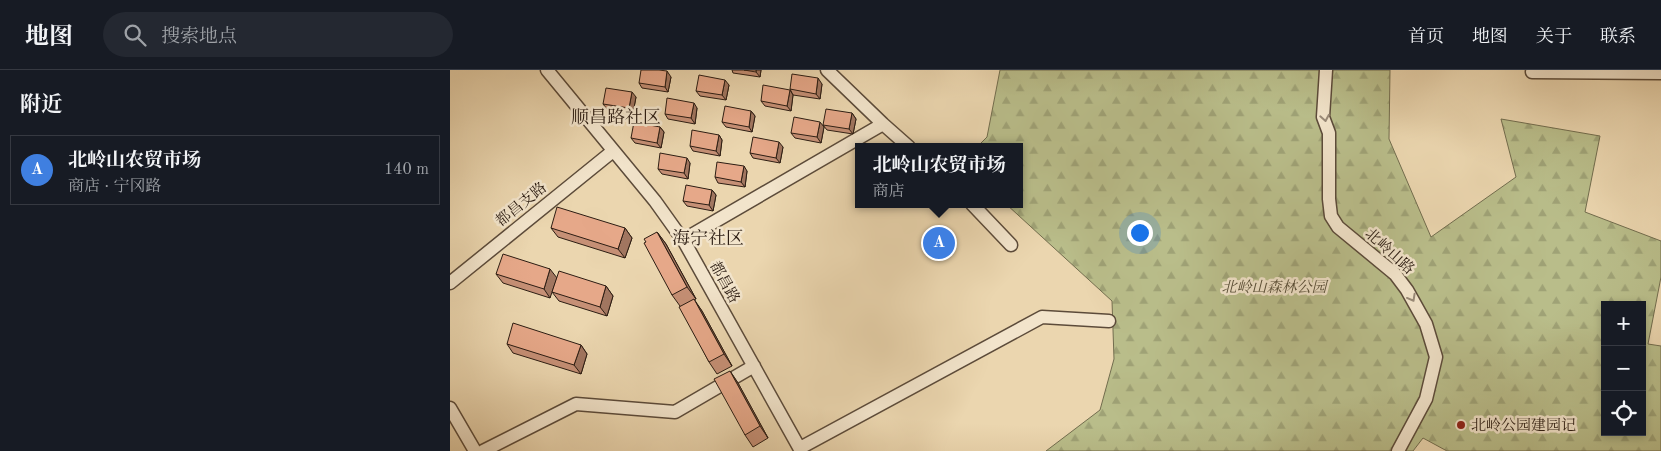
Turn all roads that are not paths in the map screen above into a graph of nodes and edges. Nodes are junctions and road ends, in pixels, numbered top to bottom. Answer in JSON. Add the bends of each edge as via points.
{"nodes":[{"id":1,"x":547,"y":70,"type":"edge"},
{"id":2,"x":826,"y":70,"type":"edge"},
{"id":3,"x":1326,"y":70,"type":"edge"},
{"id":4,"x":1532,"y":72,"type":"dead end"},
{"id":5,"x":1661,"y":73,"type":"edge"},
{"id":6,"x":883,"y":124,"type":"junction"},
{"id":7,"x":904,"y":143,"type":"edge"},
{"id":8,"x":613,"y":150,"type":"junction"},
{"id":9,"x":976,"y":208,"type":"edge"},
{"id":10,"x":683,"y":240,"type":"junction"},
{"id":11,"x":1012,"y":245,"type":"dead end"},
{"id":12,"x":450,"y":284,"type":"edge"},
{"id":13,"x":1109,"y":321,"type":"dead end"},
{"id":14,"x":754,"y":366,"type":"junction"},
{"id":15,"x":450,"y":408,"type":"edge"},
{"id":16,"x":801,"y":450,"type":"edge"},
{"id":17,"x":475,"y":451,"type":"edge"},
{"id":18,"x":483,"y":451,"type":"edge"},
{"id":19,"x":1398,"y":451,"type":"edge"}],
"edges":[{"from":1,"to":8,"type":"street","name":"都昌路"},
{"from":2,"to":6,"type":"street"},
{"from":3,"to":19,"type":"street","name":"北岭山路","one_way":true,"via":[[1323,117],[1329,133],[1331,216],[1338,227],[1395,274],[1407,290],[1426,324],[1436,357],[1426,399]]},
{"from":4,"to":5,"type":"street"},
{"from":6,"to":7,"type":"street"},
{"from":6,"to":10,"type":"street"},
{"from":8,"to":10,"type":"street","name":"都昌路"},
{"from":8,"to":12,"type":"street","name":"都昌支路"},
{"from":9,"to":11,"type":"street"},
{"from":10,"to":14,"type":"street","name":"都昌路"},
{"from":13,"to":16,"type":"street","via":[[1042,316]]},
{"from":14,"to":16,"type":"street","name":"都昌路"},
{"from":14,"to":18,"type":"street","via":[[675,412],[576,404]]},
{"from":15,"to":17,"type":"street"}]}
